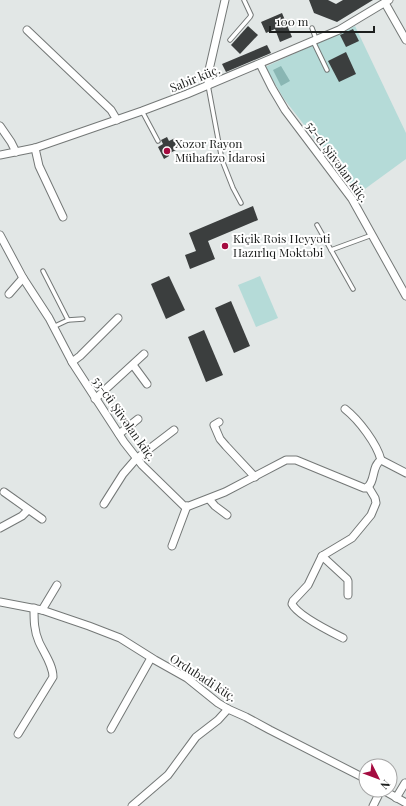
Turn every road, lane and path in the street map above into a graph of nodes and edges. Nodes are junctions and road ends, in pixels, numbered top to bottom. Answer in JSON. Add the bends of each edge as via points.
{"nodes":[{"id":1,"x":225,"y":0,"type":"edge"},
{"id":2,"x":244,"y":0,"type":"edge"},
{"id":3,"x":387,"y":1,"type":"edge"},
{"id":4,"x":312,"y":28,"type":"dead end"},
{"id":5,"x":27,"y":30,"type":"dead end"},
{"id":6,"x":230,"y":40,"type":"dead end"},
{"id":7,"x":315,"y":40,"type":"junction"},
{"id":8,"x":406,"y":40,"type":"edge"},
{"id":9,"x":260,"y":64,"type":"junction"},
{"id":10,"x":327,"y":70,"type":"dead end"},
{"id":11,"x":208,"y":86,"type":"junction"},
{"id":12,"x":142,"y":111,"type":"junction"},
{"id":13,"x":117,"y":120,"type":"junction"},
{"id":14,"x":0,"y":126,"type":"edge"},
{"id":15,"x":158,"y":141,"type":"dead end"},
{"id":16,"x":35,"y":148,"type":"junction"},
{"id":17,"x":16,"y":152,"type":"junction"},
{"id":18,"x":0,"y":155,"type":"edge"},
{"id":19,"x":241,"y":203,"type":"dead end"},
{"id":20,"x":63,"y":217,"type":"dead end"},
{"id":21,"x":317,"y":225,"type":"dead end"},
{"id":22,"x":0,"y":235,"type":"edge"},
{"id":23,"x":372,"y":235,"type":"junction"},
{"id":24,"x":331,"y":250,"type":"junction"},
{"id":25,"x":42,"y":271,"type":"dead end"},
{"id":26,"x":23,"y":278,"type":"junction"},
{"id":27,"x":353,"y":289,"type":"dead end"},
{"id":28,"x":9,"y":294,"type":"dead end"},
{"id":29,"x":406,"y":296,"type":"edge"},
{"id":30,"x":118,"y":318,"type":"dead end"},
{"id":31,"x":83,"y":319,"type":"dead end"},
{"id":32,"x":68,"y":320,"type":"junction"},
{"id":33,"x":54,"y":327,"type":"junction"},
{"id":34,"x":144,"y":354,"type":"dead end"},
{"id":35,"x":72,"y":362,"type":"junction"},
{"id":36,"x":133,"y":365,"type":"junction"},
{"id":37,"x":147,"y":384,"type":"dead end"},
{"id":38,"x":96,"y":399,"type":"junction"},
{"id":39,"x":345,"y":409,"type":"dead end"},
{"id":40,"x":138,"y":419,"type":"dead end"},
{"id":41,"x":219,"y":422,"type":"dead end"},
{"id":42,"x":174,"y":430,"type":"dead end"},
{"id":43,"x":119,"y":434,"type":"junction"},
{"id":44,"x":136,"y":459,"type":"junction"},
{"id":45,"x":381,"y":460,"type":"junction"},
{"id":46,"x":406,"y":473,"type":"edge"},
{"id":47,"x":255,"y":477,"type":"junction"},
{"id":48,"x":368,"y":488,"type":"junction"},
{"id":49,"x":4,"y":492,"type":"dead end"},
{"id":50,"x":209,"y":499,"type":"junction"},
{"id":51,"x":104,"y":504,"type":"dead end"},
{"id":52,"x":186,"y":506,"type":"junction"},
{"id":53,"x":28,"y":510,"type":"junction"},
{"id":54,"x":227,"y":515,"type":"dead end"},
{"id":55,"x":42,"y":519,"type":"dead end"},
{"id":56,"x":0,"y":528,"type":"edge"},
{"id":57,"x":172,"y":546,"type":"dead end"},
{"id":58,"x":322,"y":556,"type":"junction"},
{"id":59,"x":57,"y":584,"type":"dead end"},
{"id":60,"x":348,"y":595,"type":"dead end"},
{"id":61,"x":0,"y":602,"type":"edge"},
{"id":62,"x":38,"y":609,"type":"junction"},
{"id":63,"x":342,"y":638,"type":"dead end"},
{"id":64,"x":152,"y":658,"type":"junction"},
{"id":65,"x":228,"y":709,"type":"junction"},
{"id":66,"x":111,"y":729,"type":"dead end"},
{"id":67,"x":18,"y":734,"type":"dead end"},
{"id":68,"x":358,"y":774,"type":"edge"},
{"id":69,"x":405,"y":783,"type":"edge"},
{"id":70,"x":398,"y":795,"type":"edge"},
{"id":71,"x":396,"y":798,"type":"edge"},
{"id":72,"x":406,"y":803,"type":"edge"},
{"id":73,"x":132,"y":806,"type":"edge"}],
"edges":[{"from":1,"to":11,"type":"street","via":[[209,70]]},
{"from":2,"to":6,"type":"lane","via":[[251,15]]},
{"from":3,"to":7,"type":"street","name":"Sabir küç.","via":[[339,30]]},
{"from":3,"to":8,"type":"street"},
{"from":4,"to":7,"type":"lane"},
{"from":5,"to":13,"type":"street","via":[[111,110]]},
{"from":7,"to":9,"type":"street","name":"Sabir küç."},
{"from":7,"to":10,"type":"lane"},
{"from":9,"to":11,"type":"street","name":"Sabir küç."},
{"from":9,"to":23,"type":"street","name":"52-ci Şüvəlan küç.","via":[[282,106],[348,192]]},
{"from":11,"to":12,"type":"street","name":"Sabir küç."},
{"from":11,"to":19,"type":"lane","via":[[222,160]]},
{"from":12,"to":13,"type":"street","name":"Sabir küç."},
{"from":12,"to":15,"type":"lane"},
{"from":13,"to":16,"type":"street","name":"Sabir küç."},
{"from":14,"to":17,"type":"street"},
{"from":16,"to":17,"type":"street","name":"Sabir küç."},
{"from":16,"to":20,"type":"street","via":[[39,166]]},
{"from":17,"to":18,"type":"street","name":"Sabir küç."},
{"from":21,"to":24,"type":"lane"},
{"from":22,"to":26,"type":"street","name":"53-cü Şüvəlan küç."},
{"from":23,"to":24,"type":"lane"},
{"from":23,"to":29,"type":"street","name":"52-ci Şüvəlan küç."},
{"from":24,"to":27,"type":"lane"},
{"from":25,"to":32,"type":"lane"},
{"from":26,"to":28,"type":"street"},
{"from":26,"to":33,"type":"street","name":"53-cü Şüvəlan küç."},
{"from":30,"to":35,"type":"street"},
{"from":31,"to":32,"type":"lane"},
{"from":32,"to":33,"type":"lane"},
{"from":33,"to":35,"type":"street","name":"53-cü Şüvəlan küç."},
{"from":34,"to":36,"type":"street"},
{"from":35,"to":38,"type":"street","name":"53-cü Şüvəlan küç."},
{"from":36,"to":37,"type":"street"},
{"from":36,"to":38,"type":"street"},
{"from":38,"to":43,"type":"street","name":"53-cü Şüvəlan küç."},
{"from":39,"to":45,"type":"street","via":[[362,426],[378,450]]},
{"from":40,"to":43,"type":"street"},
{"from":41,"to":47,"type":"street","via":[[214,425],[220,439]]},
{"from":42,"to":44,"type":"street"},
{"from":43,"to":44,"type":"street","name":"53-cü Şüvəlan küç."},
{"from":44,"to":51,"type":"street"},
{"from":44,"to":52,"type":"street","name":"53-cü Şüvəlan küç."},
{"from":45,"to":46,"type":"street"},
{"from":45,"to":48,"type":"street","via":[[376,465]]},
{"from":47,"to":48,"type":"street","via":[[292,459]]},
{"from":47,"to":50,"type":"street"},
{"from":48,"to":58,"type":"street","via":[[376,502],[371,515],[352,538]]},
{"from":49,"to":53,"type":"street"},
{"from":50,"to":52,"type":"street"},
{"from":50,"to":54,"type":"street"},
{"from":52,"to":57,"type":"street"},
{"from":53,"to":55,"type":"street"},
{"from":53,"to":56,"type":"street"},
{"from":58,"to":60,"type":"street","via":[[347,579]]},
{"from":58,"to":63,"type":"street","via":[[308,585],[292,604],[297,611]]},
{"from":59,"to":62,"type":"street"},
{"from":61,"to":62,"type":"street","name":"Ordubadi küç."},
{"from":62,"to":64,"type":"street","name":"Ordubadi küç.","via":[[108,633]]},
{"from":62,"to":67,"type":"street","via":[[34,619],[35,630],[53,670],[53,677]]},
{"from":64,"to":65,"type":"street","name":"Ordubadi küç.","via":[[187,678]]},
{"from":64,"to":66,"type":"street"},
{"from":65,"to":68,"type":"street","name":"Ordubadi küç."},
{"from":65,"to":73,"type":"street","via":[[196,737],[168,775]]},
{"from":69,"to":70,"type":"street"},
{"from":71,"to":72,"type":"street"}]}
